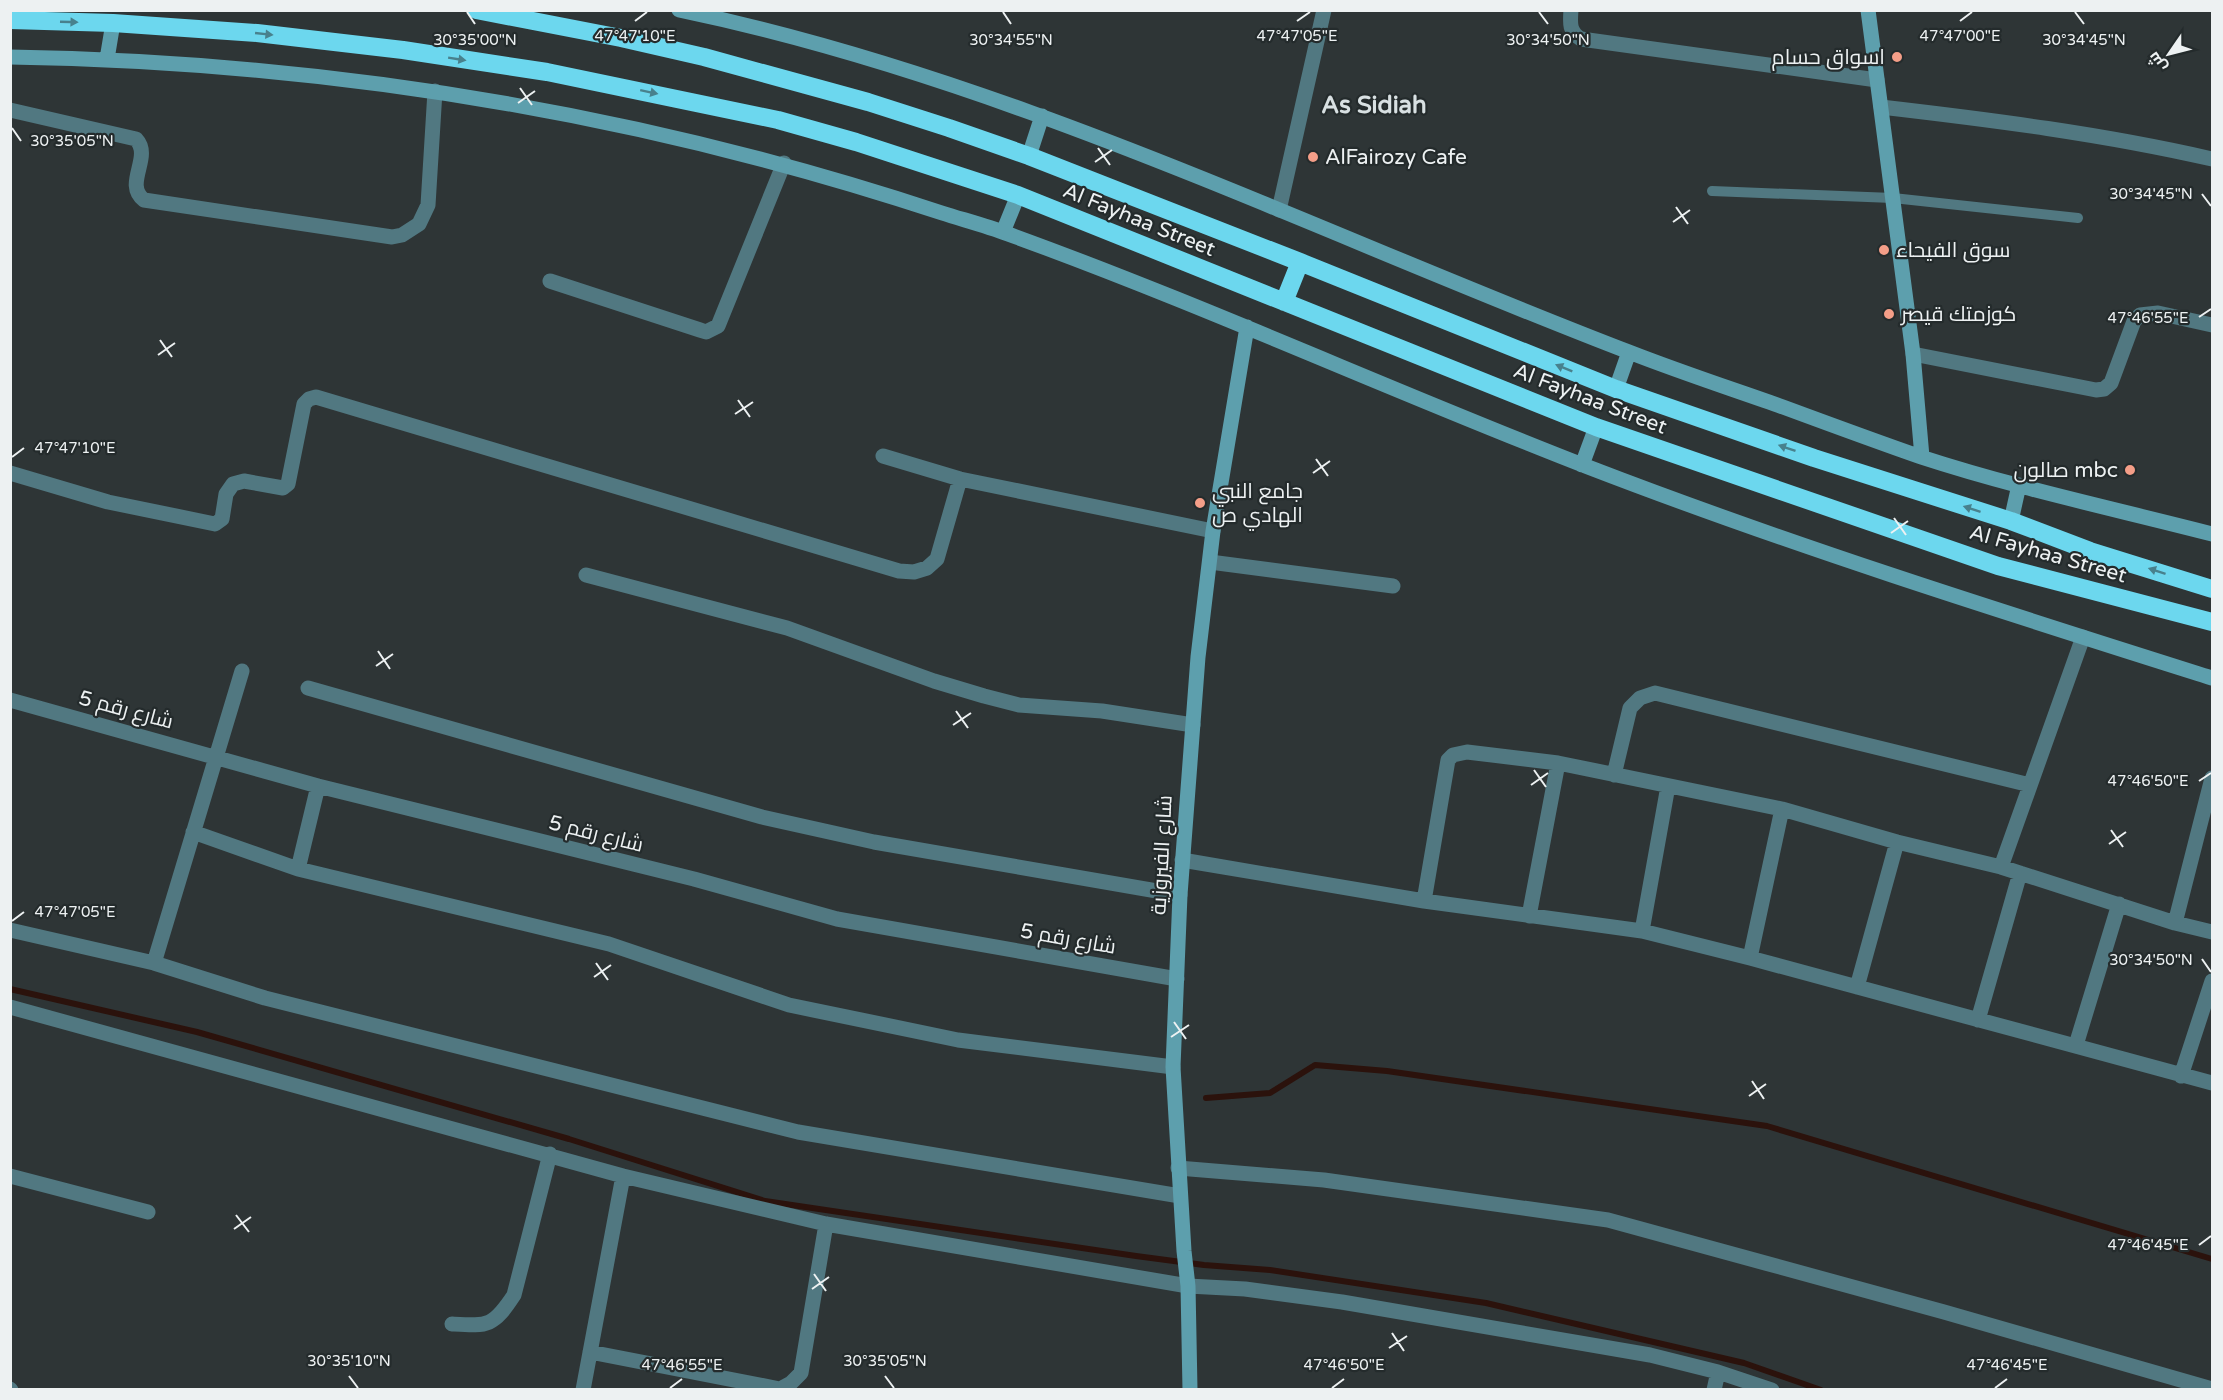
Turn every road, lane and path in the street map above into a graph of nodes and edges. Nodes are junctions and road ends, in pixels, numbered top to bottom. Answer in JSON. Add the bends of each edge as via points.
{"nodes":[{"id":1,"x":476,"y":10,"type":"edge"},
{"id":2,"x":679,"y":10,"type":"edge"},
{"id":3,"x":1324,"y":10,"type":"edge"},
{"id":4,"x":1571,"y":10,"type":"edge"},
{"id":5,"x":1868,"y":10,"type":"edge"},
{"id":6,"x":10,"y":20,"type":"edge"},
{"id":7,"x":113,"y":23,"type":"junction"},
{"id":8,"x":10,"y":57,"type":"edge"},
{"id":9,"x":106,"y":59,"type":"junction"},
{"id":10,"x":1877,"y":80,"type":"junction"},
{"id":11,"x":435,"y":91,"type":"junction"},
{"id":12,"x":1881,"y":107,"type":"junction"},
{"id":13,"x":10,"y":110,"type":"edge"},
{"id":14,"x":1042,"y":116,"type":"junction"},
{"id":15,"x":1029,"y":156,"type":"junction"},
{"id":16,"x":2212,"y":159,"type":"edge"},
{"id":17,"x":784,"y":164,"type":"junction"},
{"id":18,"x":1712,"y":191,"type":"dead end"},
{"id":19,"x":1018,"y":195,"type":"junction"},
{"id":20,"x":1893,"y":198,"type":"junction"},
{"id":21,"x":1279,"y":210,"type":"junction"},
{"id":22,"x":2078,"y":218,"type":"dead end"},
{"id":23,"x":1003,"y":232,"type":"junction"},
{"id":24,"x":1299,"y":262,"type":"junction"},
{"id":25,"x":550,"y":281,"type":"dead end"},
{"id":26,"x":1284,"y":302,"type":"junction"},
{"id":27,"x":2212,"y":325,"type":"edge"},
{"id":28,"x":1247,"y":327,"type":"junction"},
{"id":29,"x":1629,"y":352,"type":"junction"},
{"id":30,"x":1913,"y":354,"type":"junction"},
{"id":31,"x":1616,"y":389,"type":"junction"},
{"id":32,"x":1596,"y":427,"type":"junction"},
{"id":33,"x":883,"y":456,"type":"dead end"},
{"id":34,"x":1922,"y":457,"type":"junction"},
{"id":35,"x":1582,"y":465,"type":"junction"},
{"id":36,"x":10,"y":473,"type":"edge"},
{"id":37,"x":960,"y":479,"type":"junction"},
{"id":38,"x":2019,"y":485,"type":"junction"},
{"id":39,"x":2011,"y":521,"type":"junction"},
{"id":40,"x":1213,"y":531,"type":"junction"},
{"id":41,"x":2212,"y":534,"type":"edge"},
{"id":42,"x":1210,"y":562,"type":"junction"},
{"id":43,"x":586,"y":576,"type":"dead end"},
{"id":44,"x":1393,"y":586,"type":"dead end"},
{"id":45,"x":2212,"y":589,"type":"edge"},
{"id":46,"x":2212,"y":622,"type":"edge"},
{"id":47,"x":2083,"y":637,"type":"junction"},
{"id":48,"x":242,"y":670,"type":"dead end"},
{"id":49,"x":2212,"y":678,"type":"edge"},
{"id":50,"x":308,"y":688,"type":"dead end"},
{"id":51,"x":10,"y":700,"type":"edge"},
{"id":52,"x":1193,"y":725,"type":"junction"},
{"id":53,"x":216,"y":757,"type":"junction"},
{"id":54,"x":1558,"y":763,"type":"junction"},
{"id":55,"x":1614,"y":775,"type":"junction"},
{"id":56,"x":2212,"y":778,"type":"edge"},
{"id":57,"x":2030,"y":785,"type":"junction"},
{"id":58,"x":318,"y":786,"type":"junction"},
{"id":59,"x":1668,"y":786,"type":"junction"},
{"id":60,"x":1782,"y":809,"type":"junction"},
{"id":61,"x":193,"y":832,"type":"junction"},
{"id":62,"x":1897,"y":842,"type":"junction"},
{"id":63,"x":1182,"y":860,"type":"junction"},
{"id":64,"x":2001,"y":867,"type":"junction"},
{"id":65,"x":298,"y":869,"type":"junction"},
{"id":66,"x":2020,"y":873,"type":"junction"},
{"id":67,"x":1180,"y":895,"type":"junction"},
{"id":68,"x":1424,"y":901,"type":"junction"},
{"id":69,"x":2119,"y":904,"type":"junction"},
{"id":70,"x":1530,"y":916,"type":"junction"},
{"id":71,"x":2175,"y":923,"type":"junction"},
{"id":72,"x":10,"y":930,"type":"edge"},
{"id":73,"x":1642,"y":931,"type":"junction"},
{"id":74,"x":2212,"y":932,"type":"edge"},
{"id":75,"x":1750,"y":958,"type":"junction"},
{"id":76,"x":154,"y":963,"type":"junction"},
{"id":77,"x":1177,"y":979,"type":"junction"},
{"id":78,"x":2212,"y":981,"type":"edge"},
{"id":79,"x":1857,"y":987,"type":"junction"},
{"id":80,"x":10,"y":1006,"type":"edge"},
{"id":81,"x":1978,"y":1020,"type":"junction"},
{"id":82,"x":2076,"y":1045,"type":"junction"},
{"id":83,"x":1173,"y":1067,"type":"junction"},
{"id":84,"x":2181,"y":1076,"type":"junction"},
{"id":85,"x":2212,"y":1083,"type":"edge"},
{"id":86,"x":550,"y":1154,"type":"junction"},
{"id":87,"x":1178,"y":1168,"type":"junction"},
{"id":88,"x":10,"y":1176,"type":"edge"},
{"id":89,"x":623,"y":1176,"type":"junction"},
{"id":90,"x":1180,"y":1196,"type":"junction"},
{"id":91,"x":148,"y":1212,"type":"dead end"},
{"id":92,"x":826,"y":1224,"type":"junction"},
{"id":93,"x":1186,"y":1278,"type":"junction"},
{"id":94,"x":452,"y":1324,"type":"dead end"},
{"id":95,"x":590,"y":1352,"type":"junction"},
{"id":96,"x":1718,"y":1371,"type":"junction"},
{"id":97,"x":583,"y":1389,"type":"edge"},
{"id":98,"x":1190,"y":1389,"type":"edge"},
{"id":99,"x":1714,"y":1389,"type":"edge"},
{"id":100,"x":1772,"y":1389,"type":"edge"},
{"id":101,"x":2212,"y":1389,"type":"edge"}],
"edges":[{"from":1,"to":15,"type":"highway","name":"Al Fayhaa Street","via":[[621,38],[786,79]]},
{"from":2,"to":14,"type":"street","via":[[799,39]]},
{"from":3,"to":21,"type":"street"},
{"from":4,"to":10,"type":"street","via":[[1571,29],[1581,39]]},
{"from":5,"to":10,"type":"street"},
{"from":6,"to":7,"type":"highway","name":"Al Fayhaa Street","one_way":true},
{"from":7,"to":9,"type":"street"},
{"from":7,"to":19,"type":"highway","name":"Al Fayhaa Street","one_way":true,"via":[[330,41],[598,81],[778,120]]},
{"from":8,"to":9,"type":"street"},
{"from":9,"to":11,"type":"street","via":[[263,70]]},
{"from":10,"to":12,"type":"street"},
{"from":11,"to":13,"type":"street","via":[[429,205],[412,230],[392,237],[144,200],[136,189],[142,151],[136,139]]},
{"from":11,"to":17,"type":"street","via":[[606,122]]},
{"from":12,"to":16,"type":"street","via":[[2019,122]]},
{"from":12,"to":20,"type":"street"},
{"from":14,"to":15,"type":"street"},
{"from":14,"to":21,"type":"street"},
{"from":15,"to":24,"type":"highway","name":"Al Fayhaa Street"},
{"from":17,"to":23,"type":"street"},
{"from":17,"to":25,"type":"street","via":[[721,320],[713,330],[706,332]]},
{"from":18,"to":20,"type":"lane"},
{"from":19,"to":23,"type":"street"},
{"from":19,"to":26,"type":"highway","name":"Al Fayhaa Street"},
{"from":20,"to":22,"type":"lane"},
{"from":20,"to":30,"type":"street"},
{"from":21,"to":29,"type":"street"},
{"from":23,"to":28,"type":"street"},
{"from":24,"to":26,"type":"highway"},
{"from":31,"to":24,"type":"highway","name":"Al Fayhaa Street","one_way":true},
{"from":26,"to":32,"type":"highway","name":"Al Fayhaa Street"},
{"from":27,"to":30,"type":"street","via":[[2158,313],[2140,315],[2134,321],[2111,383],[2096,390]]},
{"from":28,"to":35,"type":"street"},
{"from":28,"to":40,"type":"street","name":"شارع الفيروزية"},
{"from":29,"to":31,"type":"street"},
{"from":29,"to":34,"type":"street"},
{"from":30,"to":34,"type":"street"},
{"from":39,"to":31,"type":"highway","name":"Al Fayhaa Street","one_way":true},
{"from":32,"to":35,"type":"street"},
{"from":32,"to":46,"type":"highway","name":"Al Fayhaa Street","via":[[1998,566]]},
{"from":33,"to":37,"type":"street"},
{"from":34,"to":38,"type":"street"},
{"from":35,"to":47,"type":"street","via":[[1704,511]]},
{"from":36,"to":37,"type":"street","via":[[108,502],[215,524],[222,519],[228,488],[233,484],[283,488],[288,484],[304,404],[316,397],[899,571],[914,572],[937,559]]},
{"from":37,"to":40,"type":"street"},
{"from":38,"to":39,"type":"street"},
{"from":38,"to":41,"type":"street"},
{"from":45,"to":39,"type":"highway","name":"Al Fayhaa Street","one_way":true,"via":[[2090,551]]},
{"from":40,"to":42,"type":"street","name":"شارع الفيروزية"},
{"from":42,"to":44,"type":"street"},
{"from":42,"to":52,"type":"street","name":"شارع الفيروزية","via":[[1197,657]]},
{"from":43,"to":52,"type":"street","via":[[787,628],[924,678],[1019,705],[1102,711]]},
{"from":47,"to":49,"type":"street"},
{"from":47,"to":57,"type":"street"},
{"from":48,"to":53,"type":"street"},
{"from":50,"to":67,"type":"street","via":[[762,817],[874,842]]},
{"from":51,"to":53,"type":"street","name":"شارع رقم 5"},
{"from":52,"to":63,"type":"street","name":"شارع الفيروزية"},
{"from":53,"to":58,"type":"street","name":"شارع رقم 5"},
{"from":53,"to":61,"type":"street"},
{"from":54,"to":55,"type":"street"},
{"from":54,"to":68,"type":"street","via":[[1467,752],[1448,760]]},
{"from":54,"to":70,"type":"street"},
{"from":55,"to":57,"type":"street","via":[[1630,708],[1640,698],[1655,693]]},
{"from":55,"to":59,"type":"street"},
{"from":56,"to":71,"type":"street"},
{"from":57,"to":64,"type":"street"},
{"from":58,"to":65,"type":"street"},
{"from":58,"to":77,"type":"street","name":"شارع رقم 5","via":[[694,879],[837,919]]},
{"from":59,"to":60,"type":"street"},
{"from":59,"to":73,"type":"street"},
{"from":60,"to":62,"type":"street"},
{"from":60,"to":75,"type":"street"},
{"from":61,"to":65,"type":"street"},
{"from":61,"to":76,"type":"street"},
{"from":62,"to":64,"type":"street"},
{"from":62,"to":79,"type":"street"},
{"from":63,"to":67,"type":"street","name":"شارع الفيروزية"},
{"from":63,"to":68,"type":"street"},
{"from":64,"to":66,"type":"street"},
{"from":65,"to":83,"type":"street","via":[[609,944],[789,1005],[958,1040]]},
{"from":66,"to":69,"type":"street"},
{"from":66,"to":81,"type":"street"},
{"from":67,"to":77,"type":"street","name":"شارع الفيروزية"},
{"from":68,"to":70,"type":"street"},
{"from":69,"to":71,"type":"street"},
{"from":69,"to":82,"type":"street"},
{"from":70,"to":73,"type":"street"},
{"from":71,"to":74,"type":"street"},
{"from":72,"to":76,"type":"street"},
{"from":73,"to":75,"type":"street"},
{"from":75,"to":79,"type":"street"},
{"from":76,"to":90,"type":"street","via":[[265,998],[798,1132]]},
{"from":77,"to":83,"type":"street","name":"شارع الفيروزية"},
{"from":78,"to":84,"type":"street"},
{"from":79,"to":81,"type":"street"},
{"from":80,"to":86,"type":"street"},
{"from":81,"to":82,"type":"street"},
{"from":82,"to":84,"type":"street"},
{"from":83,"to":87,"type":"street","name":"شارع الفيروزية"},
{"from":84,"to":85,"type":"street"},
{"from":86,"to":89,"type":"street"},
{"from":86,"to":94,"type":"street","via":[[514,1295],[502,1314],[485,1326]]},
{"from":87,"to":90,"type":"street","name":"شارع الفيروزية"},
{"from":87,"to":101,"type":"street","via":[[1324,1180],[1608,1220]]},
{"from":88,"to":91,"type":"street"},
{"from":89,"to":92,"type":"street"},
{"from":89,"to":95,"type":"street"},
{"from":90,"to":93,"type":"street","name":"شارع الفيروزية"},
{"from":92,"to":93,"type":"street"},
{"from":92,"to":95,"type":"street","via":[[801,1372],[780,1389]]},
{"from":93,"to":96,"type":"street","via":[[1650,1355]]},
{"from":93,"to":98,"type":"street","name":"شارع الفيروزية"},
{"from":95,"to":97,"type":"street"},
{"from":96,"to":99,"type":"street"},
{"from":96,"to":100,"type":"street"}]}
